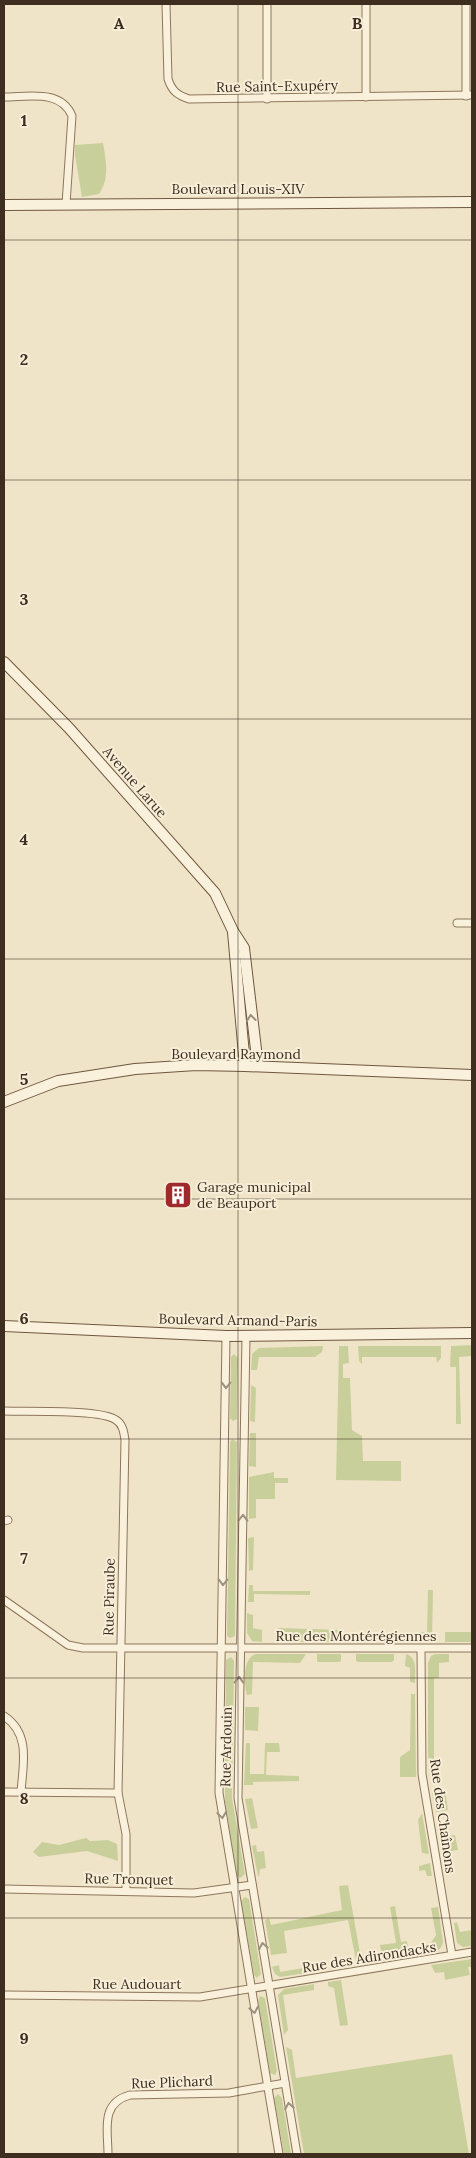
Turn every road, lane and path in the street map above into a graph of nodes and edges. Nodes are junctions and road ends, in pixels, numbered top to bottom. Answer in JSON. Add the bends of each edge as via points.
{"nodes":[{"id":1,"x":166,"y":4,"type":"edge"},
{"id":2,"x":266,"y":4,"type":"edge"},
{"id":3,"x":366,"y":4,"type":"edge"},
{"id":4,"x":466,"y":4,"type":"edge"},
{"id":5,"x":469,"y":96,"type":"edge"},
{"id":6,"x":4,"y":97,"type":"edge"},
{"id":7,"x":366,"y":97,"type":"junction"},
{"id":8,"x":267,"y":99,"type":"junction"},
{"id":9,"x":472,"y":202,"type":"edge"},
{"id":10,"x":4,"y":204,"type":"edge"},
{"id":11,"x":66,"y":204,"type":"junction"},
{"id":12,"x":4,"y":662,"type":"edge"},
{"id":13,"x":457,"y":923,"type":"dead end"},
{"id":14,"x":472,"y":923,"type":"edge"},
{"id":15,"x":233,"y":931,"type":"junction"},
{"id":16,"x":245,"y":1066,"type":"junction"},
{"id":17,"x":258,"y":1066,"type":"junction"},
{"id":18,"x":472,"y":1075,"type":"edge"},
{"id":19,"x":4,"y":1102,"type":"edge"},
{"id":20,"x":4,"y":1326,"type":"edge"},
{"id":21,"x":472,"y":1334,"type":"edge"},
{"id":22,"x":226,"y":1336,"type":"junction"},
{"id":23,"x":246,"y":1336,"type":"junction"},
{"id":24,"x":4,"y":1411,"type":"edge"},
{"id":25,"x":4,"y":1600,"type":"edge"},
{"id":26,"x":222,"y":1648,"type":"junction"},
{"id":27,"x":240,"y":1648,"type":"junction"},
{"id":28,"x":472,"y":1648,"type":"edge"},
{"id":29,"x":121,"y":1649,"type":"junction"},
{"id":30,"x":421,"y":1649,"type":"junction"},
{"id":31,"x":4,"y":1716,"type":"edge"},
{"id":32,"x":4,"y":1792,"type":"edge"},
{"id":33,"x":21,"y":1792,"type":"junction"},
{"id":34,"x":118,"y":1792,"type":"junction"},
{"id":35,"x":252,"y":1885,"type":"junction"},
{"id":36,"x":234,"y":1888,"type":"junction"},
{"id":37,"x":4,"y":1889,"type":"edge"},
{"id":38,"x":126,"y":1891,"type":"junction"},
{"id":39,"x":472,"y":1952,"type":"edge"},
{"id":40,"x":452,"y":1956,"type":"junction"},
{"id":41,"x":269,"y":1986,"type":"junction"},
{"id":42,"x":250,"y":1989,"type":"junction"},
{"id":43,"x":4,"y":1995,"type":"edge"},
{"id":44,"x":285,"y":2083,"type":"junction"},
{"id":45,"x":268,"y":2086,"type":"junction"},
{"id":46,"x":108,"y":2154,"type":"edge"},
{"id":47,"x":279,"y":2154,"type":"edge"},
{"id":48,"x":297,"y":2154,"type":"edge"}],
"edges":[{"from":1,"to":8,"type":"street","name":"Rue Saint-Exupéry","via":[[168,79],[179,96],[189,99]]},
{"from":2,"to":8,"type":"street"},
{"from":3,"to":7,"type":"street"},
{"from":4,"to":5,"type":"street"},
{"from":5,"to":7,"type":"street","name":"Rue Saint-Exupéry"},
{"from":6,"to":11,"type":"street","via":[[51,97],[68,106],[72,116]]},
{"from":7,"to":8,"type":"street","name":"Rue Saint-Exupéry"},
{"from":9,"to":11,"type":"street","name":"Boulevard Louis-XIV"},
{"from":10,"to":11,"type":"street","name":"Boulevard Louis-XIV"},
{"from":12,"to":15,"type":"street","name":"Avenue Larue","via":[[69,728],[215,893]]},
{"from":13,"to":14,"type":"street"},
{"from":15,"to":16,"type":"street","name":"Avenue Larue"},
{"from":17,"to":15,"type":"street","name":"Avenue Larue","one_way":true,"via":[[244,948]]},
{"from":16,"to":17,"type":"street","name":"Boulevard Raymond"},
{"from":16,"to":19,"type":"street","name":"Boulevard Raymond","via":[[135,1069],[58,1081]]},
{"from":17,"to":18,"type":"street","name":"Boulevard Raymond"},
{"from":20,"to":22,"type":"street","name":"Boulevard Armand-Paris"},
{"from":21,"to":23,"type":"street","name":"Boulevard Armand-Paris"},
{"from":22,"to":23,"type":"street","name":"Boulevard Armand-Paris"},
{"from":22,"to":26,"type":"street","name":"Rue Ardouin","one_way":true},
{"from":27,"to":23,"type":"street","name":"Rue Ardouin","one_way":true},
{"from":24,"to":29,"type":"street","name":"Rue Piraube","via":[[102,1414],[118,1420],[122,1427],[125,1440]]},
{"from":25,"to":29,"type":"street","name":"Rue des Montérégiennes","via":[[68,1645]]},
{"from":26,"to":27,"type":"street","name":"Rue des Montérégiennes"},
{"from":26,"to":29,"type":"street","name":"Rue des Montérégiennes"},
{"from":26,"to":36,"type":"street","name":"Rue Ardouin","one_way":true,"via":[[219,1793]]},
{"from":27,"to":30,"type":"street","name":"Rue des Montérégiennes"},
{"from":35,"to":27,"type":"street","name":"Rue Ardouin","one_way":true,"via":[[238,1798]]},
{"from":28,"to":30,"type":"street","name":"Rue des Montérégiennes"},
{"from":29,"to":34,"type":"street","name":"Rue Piraube"},
{"from":30,"to":40,"type":"street","name":"Rue des Chaînons","via":[[422,1774]]},
{"from":31,"to":33,"type":"street","via":[[13,1722],[24,1748]]},
{"from":32,"to":33,"type":"street"},
{"from":33,"to":34,"type":"street"},
{"from":34,"to":38,"type":"street","name":"Rue Piraube","via":[[126,1834]]},
{"from":35,"to":36,"type":"street","name":"Rue Tronquet"},
{"from":41,"to":35,"type":"street","name":"Rue Ardouin","one_way":true},
{"from":36,"to":38,"type":"street","name":"Rue Tronquet","via":[[194,1893]]},
{"from":36,"to":42,"type":"street","name":"Rue Ardouin"},
{"from":37,"to":38,"type":"street","name":"Rue Tronquet"},
{"from":39,"to":40,"type":"street","name":"Rue des Adirondacks"},
{"from":40,"to":41,"type":"street","name":"Rue des Adirondacks"},
{"from":41,"to":42,"type":"street","name":"Rue Audouart"},
{"from":41,"to":44,"type":"street","name":"Rue Ardouin"},
{"from":42,"to":43,"type":"street","name":"Rue Audouart","via":[[200,1997]]},
{"from":42,"to":45,"type":"street","name":"Rue Ardouin","one_way":true},
{"from":44,"to":45,"type":"street","name":"Rue Plichard"},
{"from":48,"to":44,"type":"street","name":"Rue Ardouin","one_way":true},
{"from":45,"to":46,"type":"street","name":"Rue Plichard","via":[[230,2093],[130,2095],[121,2098],[114,2102],[108,2116]]},
{"from":45,"to":47,"type":"street","name":"Rue Ardouin"}]}
